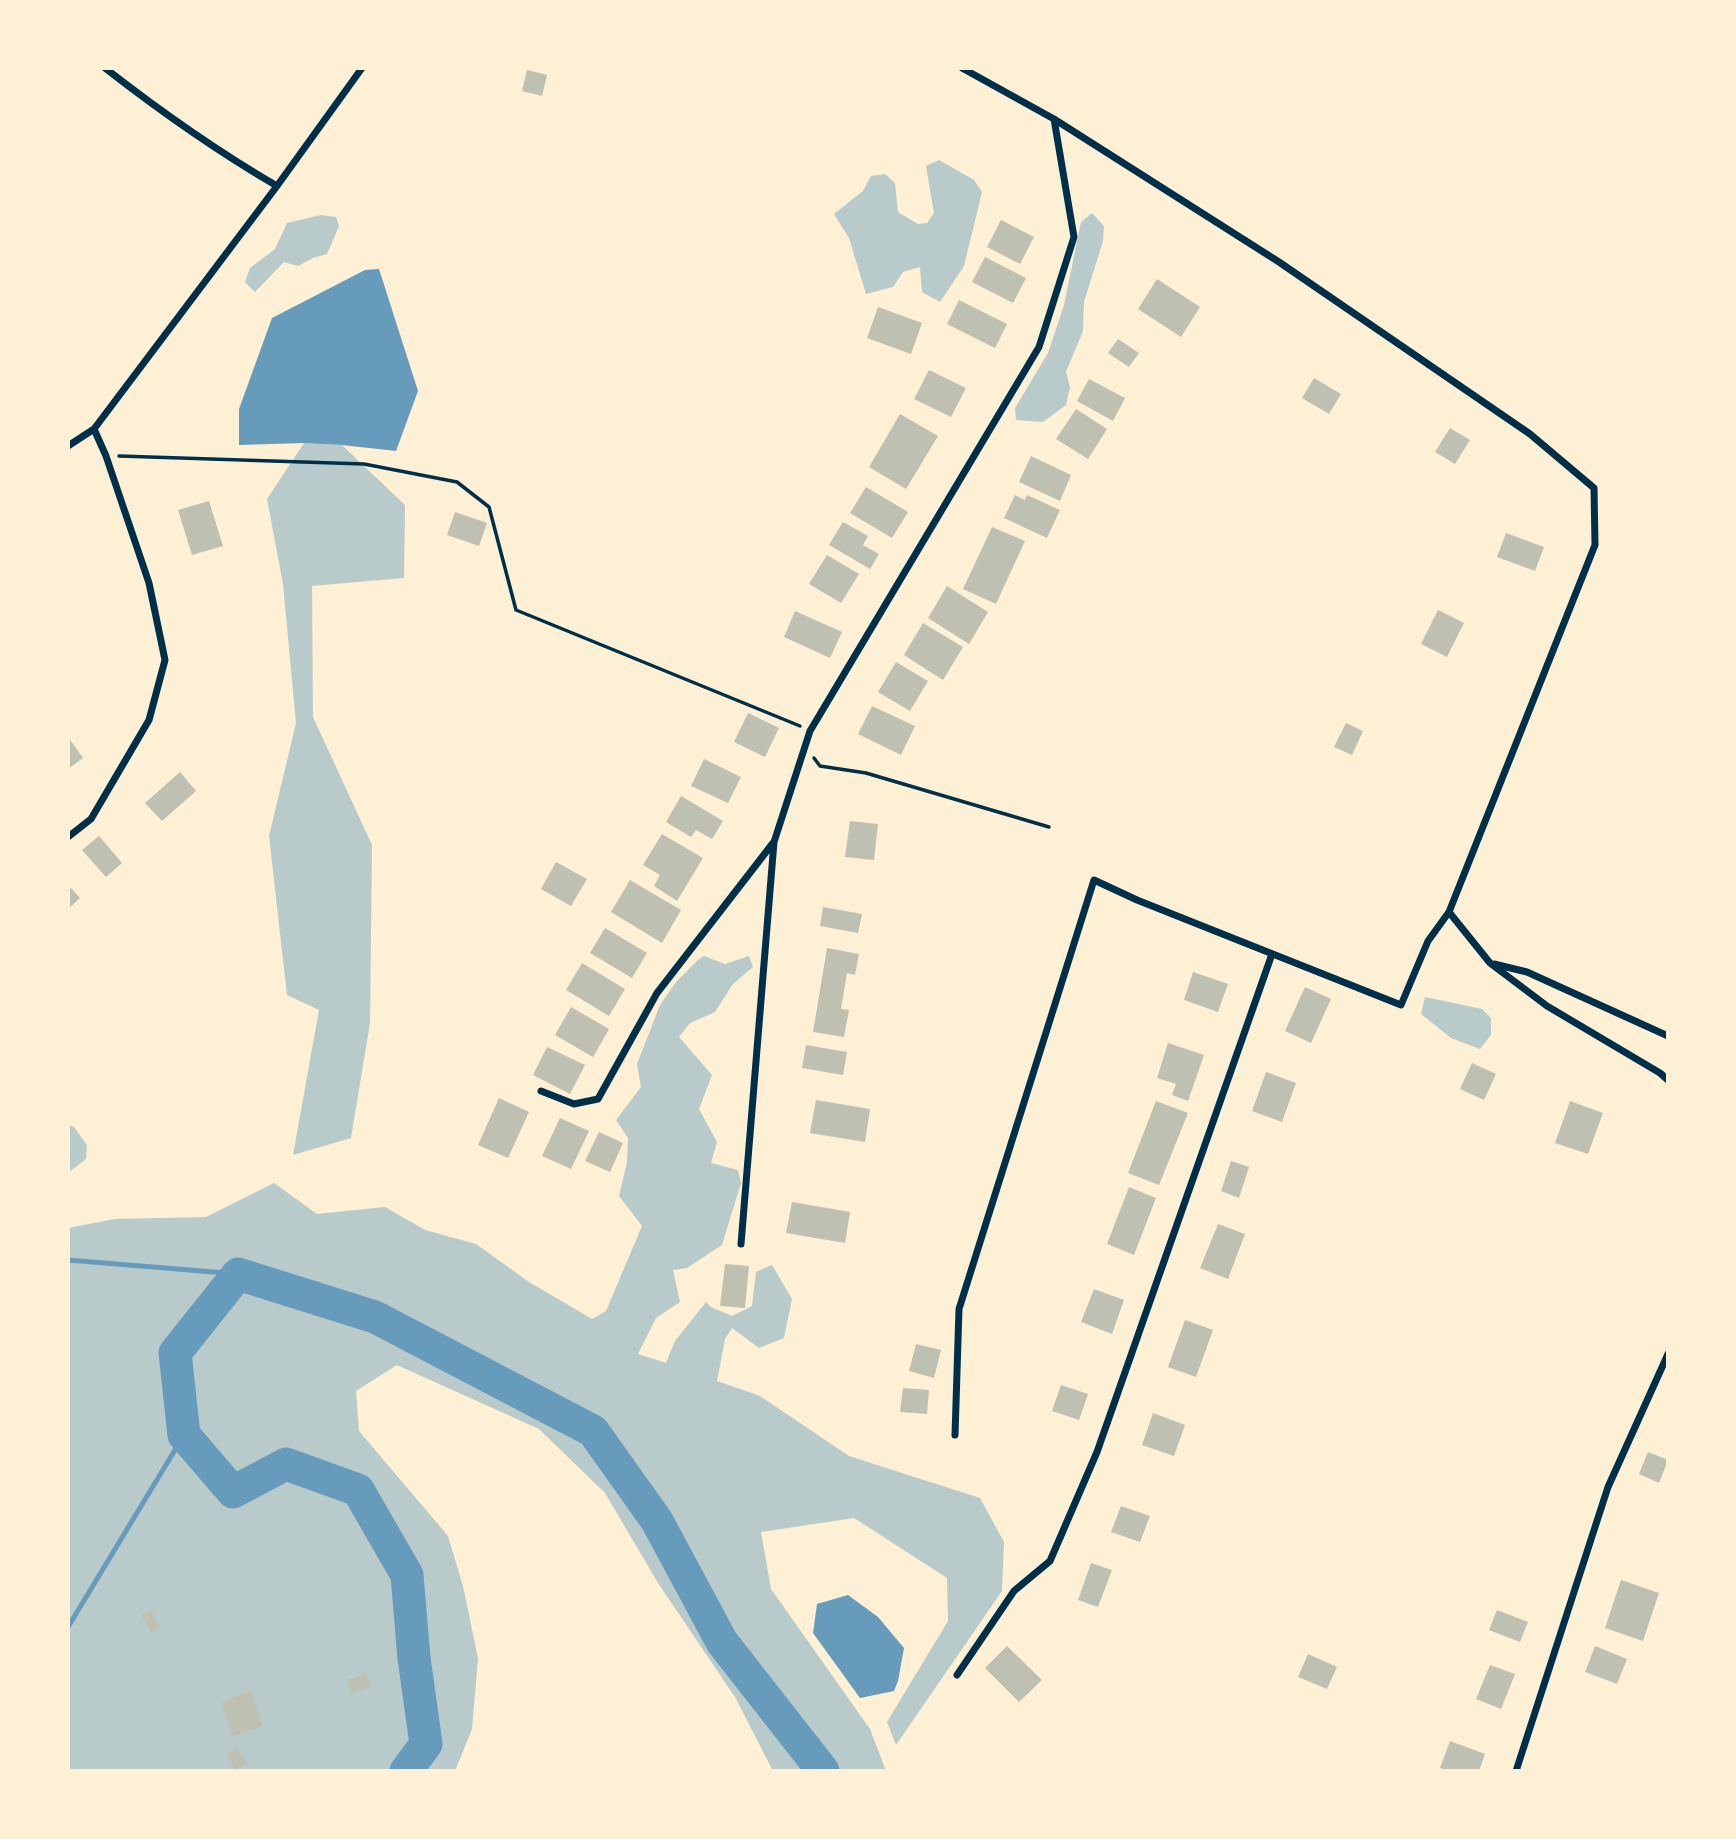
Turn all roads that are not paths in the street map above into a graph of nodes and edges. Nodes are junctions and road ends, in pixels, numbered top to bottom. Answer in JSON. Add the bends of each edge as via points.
{"nodes":[{"id":1,"x":105,"y":68,"type":"edge"},
{"id":2,"x":362,"y":68,"type":"edge"},
{"id":3,"x":962,"y":68,"type":"edge"},
{"id":4,"x":1054,"y":119,"type":"junction"},
{"id":5,"x":277,"y":186,"type":"junction"},
{"id":6,"x":94,"y":429,"type":"junction"},
{"id":7,"x":68,"y":446,"type":"edge"},
{"id":8,"x":68,"y":837,"type":"edge"},
{"id":9,"x":774,"y":842,"type":"junction"},
{"id":10,"x":1449,"y":912,"type":"junction"},
{"id":11,"x":1272,"y":954,"type":"junction"},
{"id":12,"x":1490,"y":963,"type":"junction"},
{"id":13,"x":1668,"y":1036,"type":"edge"},
{"id":14,"x":1668,"y":1080,"type":"edge"},
{"id":15,"x":541,"y":1091,"type":"dead end"},
{"id":16,"x":741,"y":1244,"type":"dead end"},
{"id":17,"x":1668,"y":1354,"type":"edge"},
{"id":18,"x":955,"y":1435,"type":"dead end"},
{"id":19,"x":957,"y":1675,"type":"dead end"},
{"id":20,"x":1516,"y":1771,"type":"edge"}],
"edges":[{"from":1,"to":5,"type":"street","via":[[164,113]]},
{"from":2,"to":5,"type":"street"},
{"from":3,"to":4,"type":"street"},
{"from":4,"to":9,"type":"street","via":[[1074,237],[1039,347],[810,731]]},
{"from":4,"to":10,"type":"street","via":[[1279,262],[1530,434],[1594,488],[1595,545]]},
{"from":5,"to":6,"type":"street"},
{"from":6,"to":7,"type":"street"},
{"from":6,"to":8,"type":"street","via":[[149,583],[165,660],[149,720],[90,819]]},
{"from":9,"to":15,"type":"street","via":[[657,993],[598,1099],[574,1104]]},
{"from":9,"to":16,"type":"street"},
{"from":10,"to":11,"type":"street","via":[[1428,941],[1401,1005]]},
{"from":10,"to":12,"type":"street"},
{"from":11,"to":18,"type":"street","via":[[1094,880],[959,1309]]},
{"from":11,"to":19,"type":"street","via":[[1097,1452],[1049,1561],[1014,1591]]},
{"from":12,"to":13,"type":"street","via":[[1527,972]]},
{"from":12,"to":14,"type":"street","via":[[1547,1006]]},
{"from":17,"to":20,"type":"street","via":[[1608,1487]]}]}
